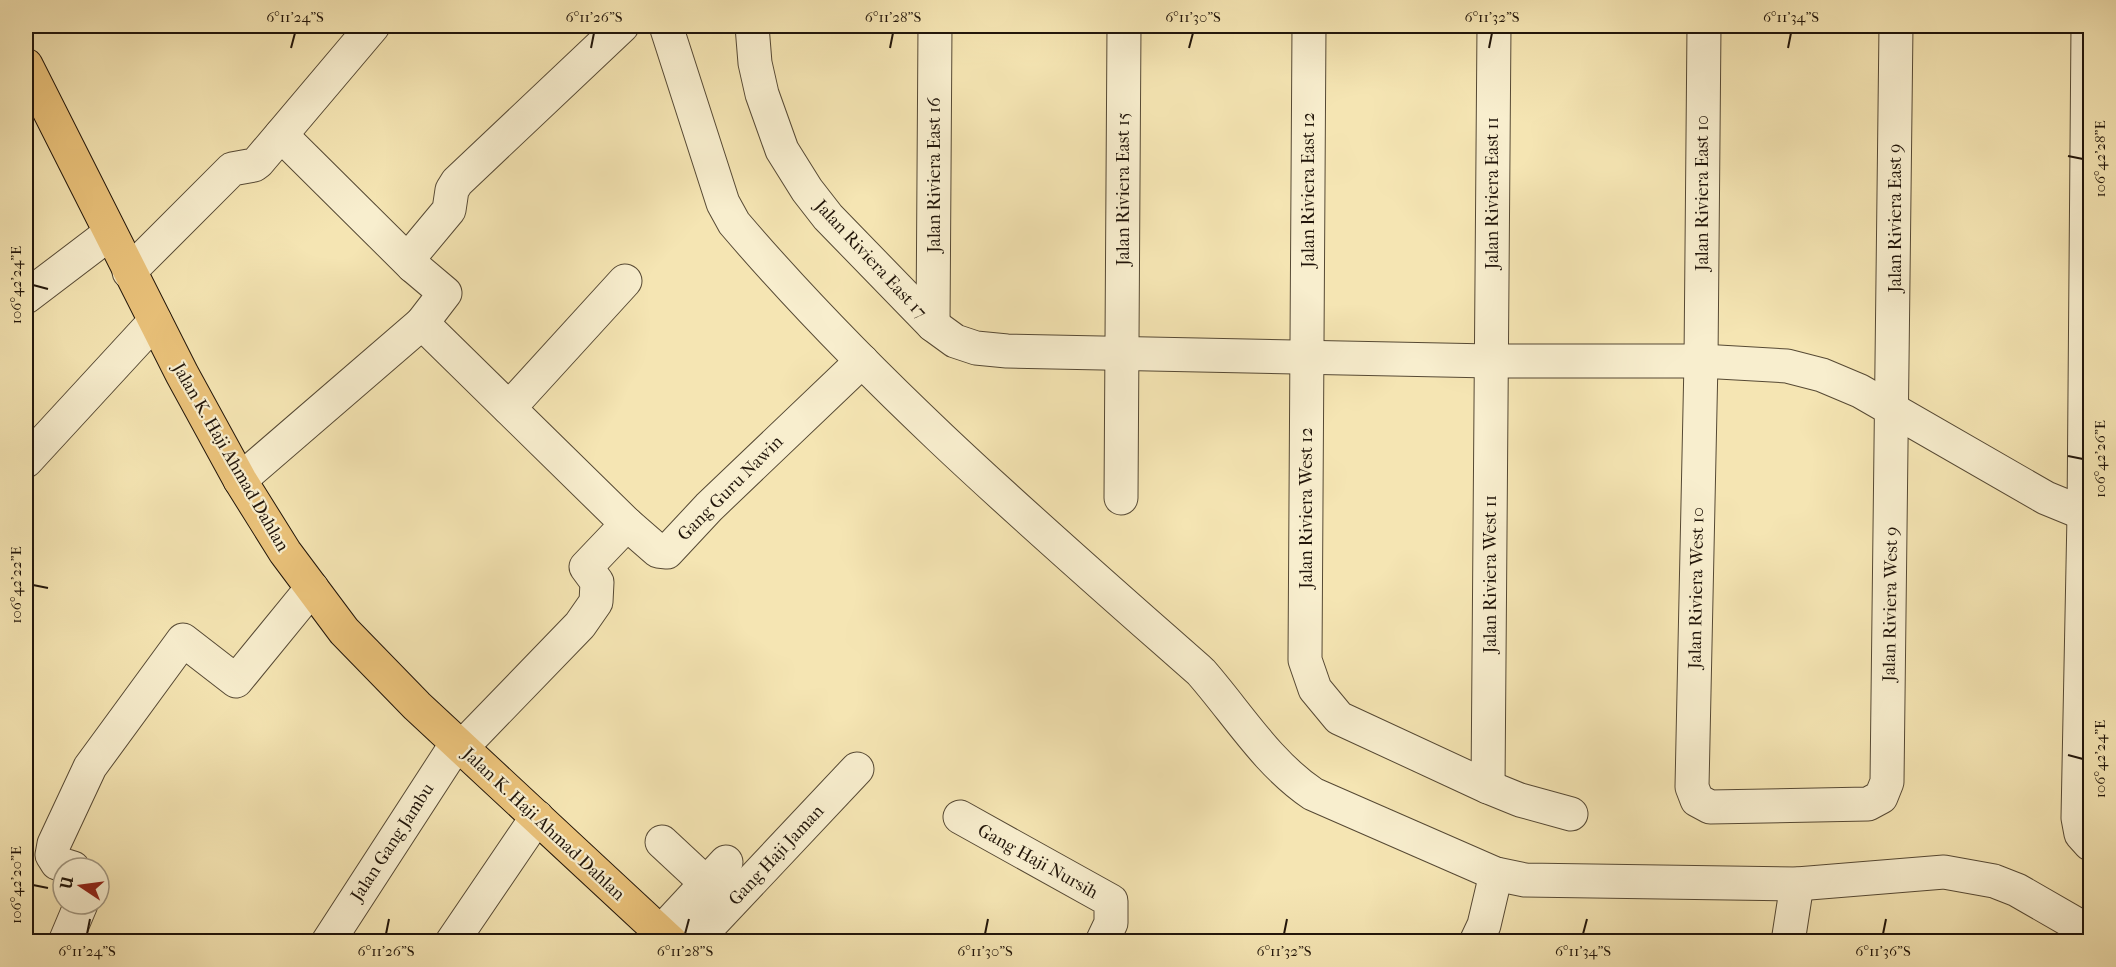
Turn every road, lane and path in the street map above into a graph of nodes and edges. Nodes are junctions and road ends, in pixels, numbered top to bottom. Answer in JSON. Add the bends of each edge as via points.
{"nodes":[{"id":1,"x":373,"y":26,"type":"edge"},
{"id":2,"x":622,"y":26,"type":"edge"},
{"id":3,"x":666,"y":26,"type":"edge"},
{"id":4,"x":752,"y":26,"type":"edge"},
{"id":5,"x":935,"y":26,"type":"edge"},
{"id":6,"x":1124,"y":26,"type":"edge"},
{"id":7,"x":1309,"y":26,"type":"edge"},
{"id":8,"x":1494,"y":26,"type":"edge"},
{"id":9,"x":1704,"y":26,"type":"edge"},
{"id":10,"x":1896,"y":26,"type":"edge"},
{"id":11,"x":2088,"y":26,"type":"edge"},
{"id":12,"x":26,"y":65,"type":"edge"},
{"id":13,"x":281,"y":135,"type":"junction"},
{"id":14,"x":109,"y":234,"type":"junction"},
{"id":15,"x":412,"y":267,"type":"junction"},
{"id":16,"x":129,"y":272,"type":"junction"},
{"id":17,"x":625,"y":282,"type":"dead end"},
{"id":18,"x":26,"y":297,"type":"edge"},
{"id":19,"x":155,"y":321,"type":"junction"},
{"id":20,"x":422,"y":323,"type":"junction"},
{"id":21,"x":933,"y":325,"type":"junction"},
{"id":22,"x":1122,"y":353,"type":"junction"},
{"id":23,"x":1306,"y":355,"type":"junction"},
{"id":24,"x":862,"y":360,"type":"junction"},
{"id":25,"x":1491,"y":361,"type":"junction"},
{"id":26,"x":1701,"y":361,"type":"junction"},
{"id":27,"x":508,"y":408,"type":"junction"},
{"id":28,"x":1893,"y":410,"type":"junction"},
{"id":29,"x":26,"y":461,"type":"edge"},
{"id":30,"x":240,"y":480,"type":"junction"},
{"id":31,"x":1121,"y":498,"type":"dead end"},
{"id":32,"x":2087,"y":516,"type":"edge"},
{"id":33,"x":627,"y":524,"type":"junction"},
{"id":34,"x":312,"y":588,"type":"junction"},
{"id":35,"x":459,"y":745,"type":"junction"},
{"id":36,"x":857,"y":769,"type":"dead end"},
{"id":37,"x":1488,"y":787,"type":"junction"},
{"id":38,"x":1881,"y":797,"type":"joint"},
{"id":39,"x":1571,"y":814,"type":"dead end"},
{"id":40,"x":537,"y":817,"type":"junction"},
{"id":41,"x":960,"y":817,"type":"dead end"},
{"id":42,"x":2086,"y":839,"type":"edge"},
{"id":43,"x":662,"y":842,"type":"dead end"},
{"id":44,"x":53,"y":856,"type":"edge"},
{"id":45,"x":1496,"y":874,"type":"junction"},
{"id":46,"x":1797,"y":884,"type":"junction"},
{"id":47,"x":76,"y":916,"type":"edge"},
{"id":48,"x":2091,"y":932,"type":"edge"},
{"id":49,"x":666,"y":937,"type":"edge"},
{"id":50,"x":65,"y":942,"type":"edge"},
{"id":51,"x":328,"y":942,"type":"edge"},
{"id":52,"x":452,"y":942,"type":"edge"},
{"id":53,"x":694,"y":942,"type":"edge"},
{"id":54,"x":1102,"y":942,"type":"edge"},
{"id":55,"x":1476,"y":942,"type":"edge"},
{"id":56,"x":1788,"y":942,"type":"edge"}],
"edges":[{"from":1,"to":13,"type":"street"},
{"from":2,"to":15,"type":"street","via":[[457,182],[449,210],[414,252]]},
{"from":3,"to":24,"type":"street","via":[[723,203],[734,222]]},
{"from":4,"to":21,"type":"street","name":"Jalan Riviera East 17","via":[[760,84],[782,150],[828,217]]},
{"from":5,"to":21,"type":"street","name":"Jalan Riviera East 16"},
{"from":6,"to":22,"type":"street","name":"Jalan Riviera East 15"},
{"from":7,"to":23,"type":"street","name":"Jalan Riviera East 12"},
{"from":8,"to":25,"type":"street","name":"Jalan Riviera East 11"},
{"from":9,"to":26,"type":"street","name":"Jalan Riviera East 10"},
{"from":10,"to":28,"type":"street","name":"Jalan Riviera East 9"},
{"from":11,"to":32,"type":"street"},
{"from":12,"to":14,"type":"main road","name":"Jalan K. Haji Ahmad Dahlan"},
{"from":13,"to":15,"type":"street"},
{"from":13,"to":16,"type":"street","via":[[254,165],[232,169]]},
{"from":14,"to":16,"type":"main road","name":"Jalan K. Haji Ahmad Dahlan"},
{"from":14,"to":18,"type":"street"},
{"from":15,"to":20,"type":"street","via":[[445,293]]},
{"from":16,"to":19,"type":"main road","name":"Jalan K. Haji Ahmad Dahlan"},
{"from":17,"to":27,"type":"street"},
{"from":19,"to":29,"type":"street"},
{"from":19,"to":30,"type":"main road","name":"Jalan K. Haji Ahmad Dahlan"},
{"from":20,"to":27,"type":"street"},
{"from":20,"to":30,"type":"street"},
{"from":21,"to":22,"type":"street","name":"Jalan Riviera East 17","via":[[955,342],[976,348]]},
{"from":22,"to":23,"type":"street","name":"Jalan Riviera East 17"},
{"from":22,"to":31,"type":"street","name":"Jalan Riviera East 15"},
{"from":23,"to":25,"type":"street","name":"Jalan Riviera East 17"},
{"from":23,"to":37,"type":"street","name":"Jalan Riviera West 12","via":[[1305,660],[1314,689],[1339,718]]},
{"from":24,"to":33,"type":"street","name":"Gang Guru Nawin","via":[[667,552],[658,551]]},
{"from":24,"to":45,"type":"street","via":[[989,485],[1201,672],[1247,732],[1296,783],[1334,804]]},
{"from":25,"to":26,"type":"street","name":"Jalan Riviera East 17"},
{"from":25,"to":37,"type":"street","name":"Jalan Riviera West 11"},
{"from":26,"to":28,"type":"street","name":"Jalan Riviera East 17","via":[[1787,366],[1822,375]]},
{"from":26,"to":38,"type":"street","name":"Jalan Riviera West 10","via":[[1692,787],[1697,800],[1710,807],[1868,804]]},
{"from":27,"to":33,"type":"street"},
{"from":28,"to":32,"type":"street","name":"Jalan Riviera East 17","via":[[2046,498]]},
{"from":28,"to":38,"type":"street","name":"Jalan Riviera West 9","via":[[1887,782]]},
{"from":30,"to":34,"type":"main road","name":"Jalan K. Haji Ahmad Dahlan"},
{"from":32,"to":42,"type":"street","via":[[2078,818]]},
{"from":33,"to":35,"type":"street","via":[[586,567],[597,582],[596,602],[580,626]]},
{"from":34,"to":35,"type":"main road","name":"Jalan K. Haji Ahmad Dahlan","via":[[344,631]]},
{"from":34,"to":44,"type":"street","via":[[236,681],[183,640],[90,767],[54,844]]},
{"from":35,"to":40,"type":"main road","name":"Jalan K. Haji Ahmad Dahlan"},
{"from":35,"to":51,"type":"street","name":"Jalan Gang Jambu"},
{"from":36,"to":53,"type":"street","name":"Gang Haji Jaman"},
{"from":37,"to":39,"type":"street","name":"Jalan Riviera West 12"},
{"from":40,"to":49,"type":"main road","name":"Jalan K. Haji Ahmad Dahlan"},
{"from":40,"to":52,"type":"street"},
{"from":41,"to":54,"type":"street","name":"Gang Haji Nursih","via":[[1111,901],[1111,923]]},
{"from":43,"to":49,"type":"street","via":[[716,873]]},
{"from":45,"to":46,"type":"street","via":[[1525,880]]},
{"from":45,"to":55,"type":"street"},
{"from":46,"to":48,"type":"street","via":[[1944,872],[1972,876],[2017,890]]},
{"from":46,"to":56,"type":"street"},
{"from":47,"to":50,"type":"street"}]}
